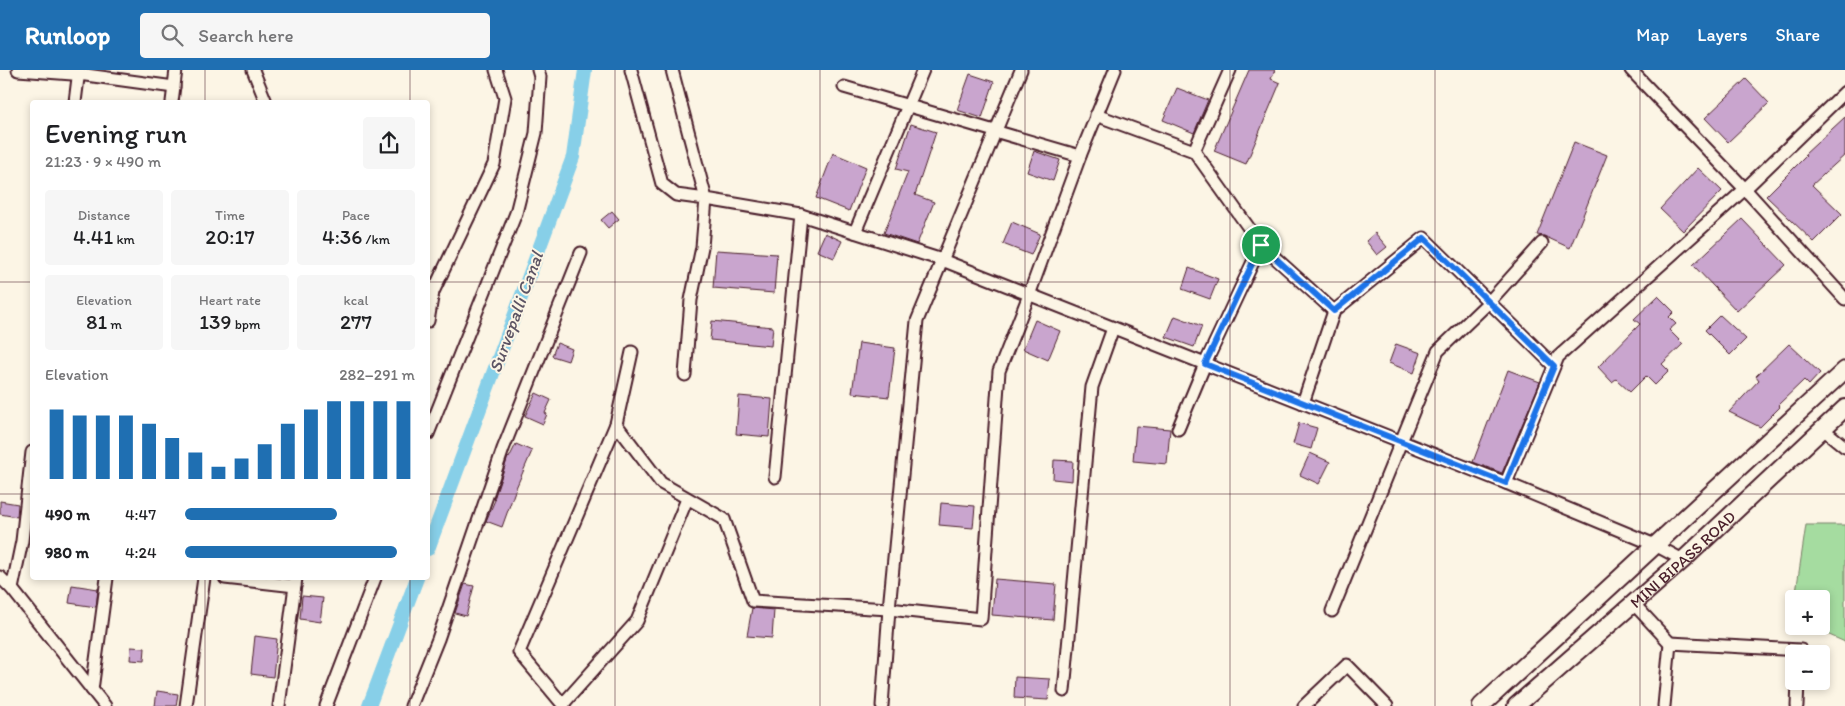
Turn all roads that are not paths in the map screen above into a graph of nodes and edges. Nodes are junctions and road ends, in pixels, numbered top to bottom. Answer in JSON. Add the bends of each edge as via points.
{"nodes":[{"id":1,"x":18,"y":70,"type":"edge"},
{"id":2,"x":176,"y":70,"type":"edge"},
{"id":3,"x":254,"y":70,"type":"edge"},
{"id":4,"x":496,"y":70,"type":"edge"},
{"id":5,"x":538,"y":70,"type":"edge"},
{"id":6,"x":631,"y":70,"type":"edge"},
{"id":7,"x":672,"y":70,"type":"edge"},
{"id":8,"x":924,"y":70,"type":"edge"},
{"id":9,"x":1021,"y":70,"type":"edge"},
{"id":10,"x":1115,"y":70,"type":"edge"},
{"id":11,"x":1230,"y":70,"type":"edge"},
{"id":12,"x":1630,"y":70,"type":"edge"},
{"id":13,"x":79,"y":72,"type":"edge"},
{"id":14,"x":174,"y":87,"type":"junction"},
{"id":15,"x":844,"y":87,"type":"dead end"},
{"id":16,"x":1845,"y":92,"type":"edge"},
{"id":17,"x":76,"y":100,"type":"edge"},
{"id":18,"x":172,"y":100,"type":"edge"},
{"id":19,"x":265,"y":100,"type":"edge"},
{"id":20,"x":909,"y":106,"type":"junction"},
{"id":21,"x":1096,"y":115,"type":"junction"},
{"id":22,"x":996,"y":131,"type":"junction"},
{"id":23,"x":1194,"y":151,"type":"junction"},
{"id":24,"x":1080,"y":156,"type":"junction"},
{"id":25,"x":1745,"y":189,"type":"junction"},
{"id":26,"x":706,"y":199,"type":"junction"},
{"id":27,"x":801,"y":215,"type":"junction"},
{"id":28,"x":855,"y":232,"type":"junction"},
{"id":29,"x":1542,"y":244,"type":"dead end"},
{"id":30,"x":1261,"y":245,"type":"junction"},
{"id":31,"x":581,"y":253,"type":"dead end"},
{"id":32,"x":942,"y":260,"type":"junction"},
{"id":33,"x":1029,"y":294,"type":"junction"},
{"id":34,"x":1845,"y":300,"type":"edge"},
{"id":35,"x":1489,"y":302,"type":"junction"},
{"id":36,"x":430,"y":309,"type":"edge"},
{"id":37,"x":1334,"y":311,"type":"junction"},
{"id":38,"x":1113,"y":328,"type":"junction"},
{"id":39,"x":632,"y":352,"type":"dead end"},
{"id":40,"x":1205,"y":364,"type":"junction"},
{"id":41,"x":1554,"y":366,"type":"junction"},
{"id":42,"x":1845,"y":370,"type":"edge"},
{"id":43,"x":685,"y":376,"type":"dead end"},
{"id":44,"x":1303,"y":403,"type":"junction"},
{"id":45,"x":1845,"y":408,"type":"edge"},
{"id":46,"x":616,"y":424,"type":"junction"},
{"id":47,"x":430,"y":429,"type":"edge"},
{"id":48,"x":1178,"y":429,"type":"dead end"},
{"id":49,"x":1823,"y":429,"type":"junction"},
{"id":50,"x":1401,"y":442,"type":"junction"},
{"id":51,"x":1845,"y":448,"type":"edge"},
{"id":52,"x":776,"y":477,"type":"dead end"},
{"id":53,"x":1506,"y":483,"type":"junction"},
{"id":54,"x":30,"y":488,"type":"edge"},
{"id":55,"x":687,"y":499,"type":"junction"},
{"id":56,"x":27,"y":542,"type":"edge"},
{"id":57,"x":1655,"y":545,"type":"junction"},
{"id":58,"x":1683,"y":560,"type":"junction"},
{"id":59,"x":0,"y":577,"type":"edge"},
{"id":60,"x":107,"y":580,"type":"edge"},
{"id":61,"x":204,"y":580,"type":"edge"},
{"id":62,"x":260,"y":580,"type":"edge"},
{"id":63,"x":374,"y":580,"type":"edge"},
{"id":64,"x":295,"y":582,"type":"edge"},
{"id":65,"x":12,"y":589,"type":"junction"},
{"id":66,"x":1633,"y":603,"type":"junction"},
{"id":67,"x":889,"y":609,"type":"junction"},
{"id":68,"x":1332,"y":611,"type":"dead end"},
{"id":69,"x":1670,"y":643,"type":"junction"},
{"id":70,"x":1785,"y":649,"type":"edge"},
{"id":71,"x":1798,"y":690,"type":"edge"},
{"id":72,"x":1064,"y":691,"type":"dead end"},
{"id":73,"x":97,"y":700,"type":"edge"},
{"id":74,"x":564,"y":705,"type":"edge"},
{"id":75,"x":186,"y":706,"type":"edge"},
{"id":76,"x":279,"y":706,"type":"edge"},
{"id":77,"x":326,"y":706,"type":"edge"},
{"id":78,"x":411,"y":706,"type":"edge"},
{"id":79,"x":882,"y":706,"type":"edge"},
{"id":80,"x":1304,"y":706,"type":"edge"},
{"id":81,"x":1387,"y":706,"type":"edge"},
{"id":82,"x":1481,"y":706,"type":"edge"},
{"id":83,"x":1516,"y":706,"type":"edge"},
{"id":84,"x":1664,"y":706,"type":"edge"},
{"id":85,"x":1797,"y":706,"type":"edge"}],
"edges":[{"from":1,"to":13,"type":"street"},
{"from":2,"to":14,"type":"street"},
{"from":3,"to":19,"type":"street"},
{"from":4,"to":36,"type":"street","via":[[505,98],[494,164],[433,292]]},
{"from":5,"to":47,"type":"street","via":[[536,134],[516,213]]},
{"from":6,"to":26,"type":"street","via":[[662,184],[676,195]]},
{"from":7,"to":26,"type":"street"},
{"from":8,"to":20,"type":"street"},
{"from":9,"to":22,"type":"street"},
{"from":10,"to":21,"type":"street"},
{"from":11,"to":23,"type":"street"},
{"from":12,"to":25,"type":"street"},
{"from":13,"to":14,"type":"street"},
{"from":13,"to":17,"type":"street"},
{"from":14,"to":18,"type":"street"},
{"from":15,"to":20,"type":"street"},
{"from":16,"to":25,"type":"street"},
{"from":20,"to":22,"type":"street"},
{"from":20,"to":28,"type":"street"},
{"from":21,"to":23,"type":"street"},
{"from":21,"to":24,"type":"street"},
{"from":22,"to":24,"type":"street"},
{"from":22,"to":32,"type":"street"},
{"from":23,"to":30,"type":"street"},
{"from":24,"to":33,"type":"street"},
{"from":25,"to":34,"type":"street"},
{"from":25,"to":41,"type":"street","via":[[1558,357]]},
{"from":26,"to":27,"type":"street"},
{"from":26,"to":43,"type":"street","via":[[702,247],[691,300]]},
{"from":27,"to":28,"type":"street"},
{"from":27,"to":52,"type":"street"},
{"from":28,"to":32,"type":"street"},
{"from":29,"to":35,"type":"street"},
{"from":30,"to":37,"type":"street"},
{"from":30,"to":40,"type":"street"},
{"from":31,"to":78,"type":"street","via":[[503,449],[438,639]]},
{"from":32,"to":33,"type":"street"},
{"from":32,"to":67,"type":"street","via":[[917,321]]},
{"from":33,"to":38,"type":"street"},
{"from":33,"to":67,"type":"street","via":[[999,371],[981,619]]},
{"from":35,"to":37,"type":"street","via":[[1424,238]]},
{"from":35,"to":41,"type":"street"},
{"from":35,"to":50,"type":"street","via":[[1438,351]]},
{"from":37,"to":44,"type":"street"},
{"from":38,"to":40,"type":"street"},
{"from":38,"to":72,"type":"street","via":[[1092,387]]},
{"from":39,"to":46,"type":"street"},
{"from":40,"to":44,"type":"street"},
{"from":40,"to":48,"type":"street"},
{"from":41,"to":53,"type":"street"},
{"from":42,"to":57,"type":"main road"},
{"from":44,"to":50,"type":"street"},
{"from":45,"to":49,"type":"main road","name":"MINI BIPASS ROAD"},
{"from":46,"to":55,"type":"street","via":[[661,483]]},
{"from":46,"to":74,"type":"street","via":[[519,652]]},
{"from":49,"to":51,"type":"street"},
{"from":49,"to":58,"type":"main road","name":"MINI BIPASS ROAD"},
{"from":50,"to":53,"type":"street"},
{"from":50,"to":68,"type":"street"},
{"from":53,"to":57,"type":"street"},
{"from":54,"to":56,"type":"street"},
{"from":55,"to":67,"type":"street","via":[[724,520],[753,600]]},
{"from":55,"to":74,"type":"street","via":[[637,621]]},
{"from":56,"to":65,"type":"street"},
{"from":57,"to":58,"type":"street"},
{"from":57,"to":82,"type":"main road"},
{"from":58,"to":66,"type":"main road","name":"MINI BIPASS ROAD"},
{"from":59,"to":65,"type":"street"},
{"from":60,"to":73,"type":"street"},
{"from":61,"to":75,"type":"street"},
{"from":62,"to":64,"type":"street"},
{"from":63,"to":77,"type":"street"},
{"from":64,"to":76,"type":"street"},
{"from":65,"to":73,"type":"street"},
{"from":66,"to":69,"type":"street"},
{"from":66,"to":83,"type":"main road","name":"MINI BIPASS ROAD"},
{"from":67,"to":79,"type":"street"},
{"from":69,"to":70,"type":"street"},
{"from":69,"to":84,"type":"street"},
{"from":71,"to":85,"type":"street"},
{"from":80,"to":81,"type":"street","via":[[1347,665]]}]}
